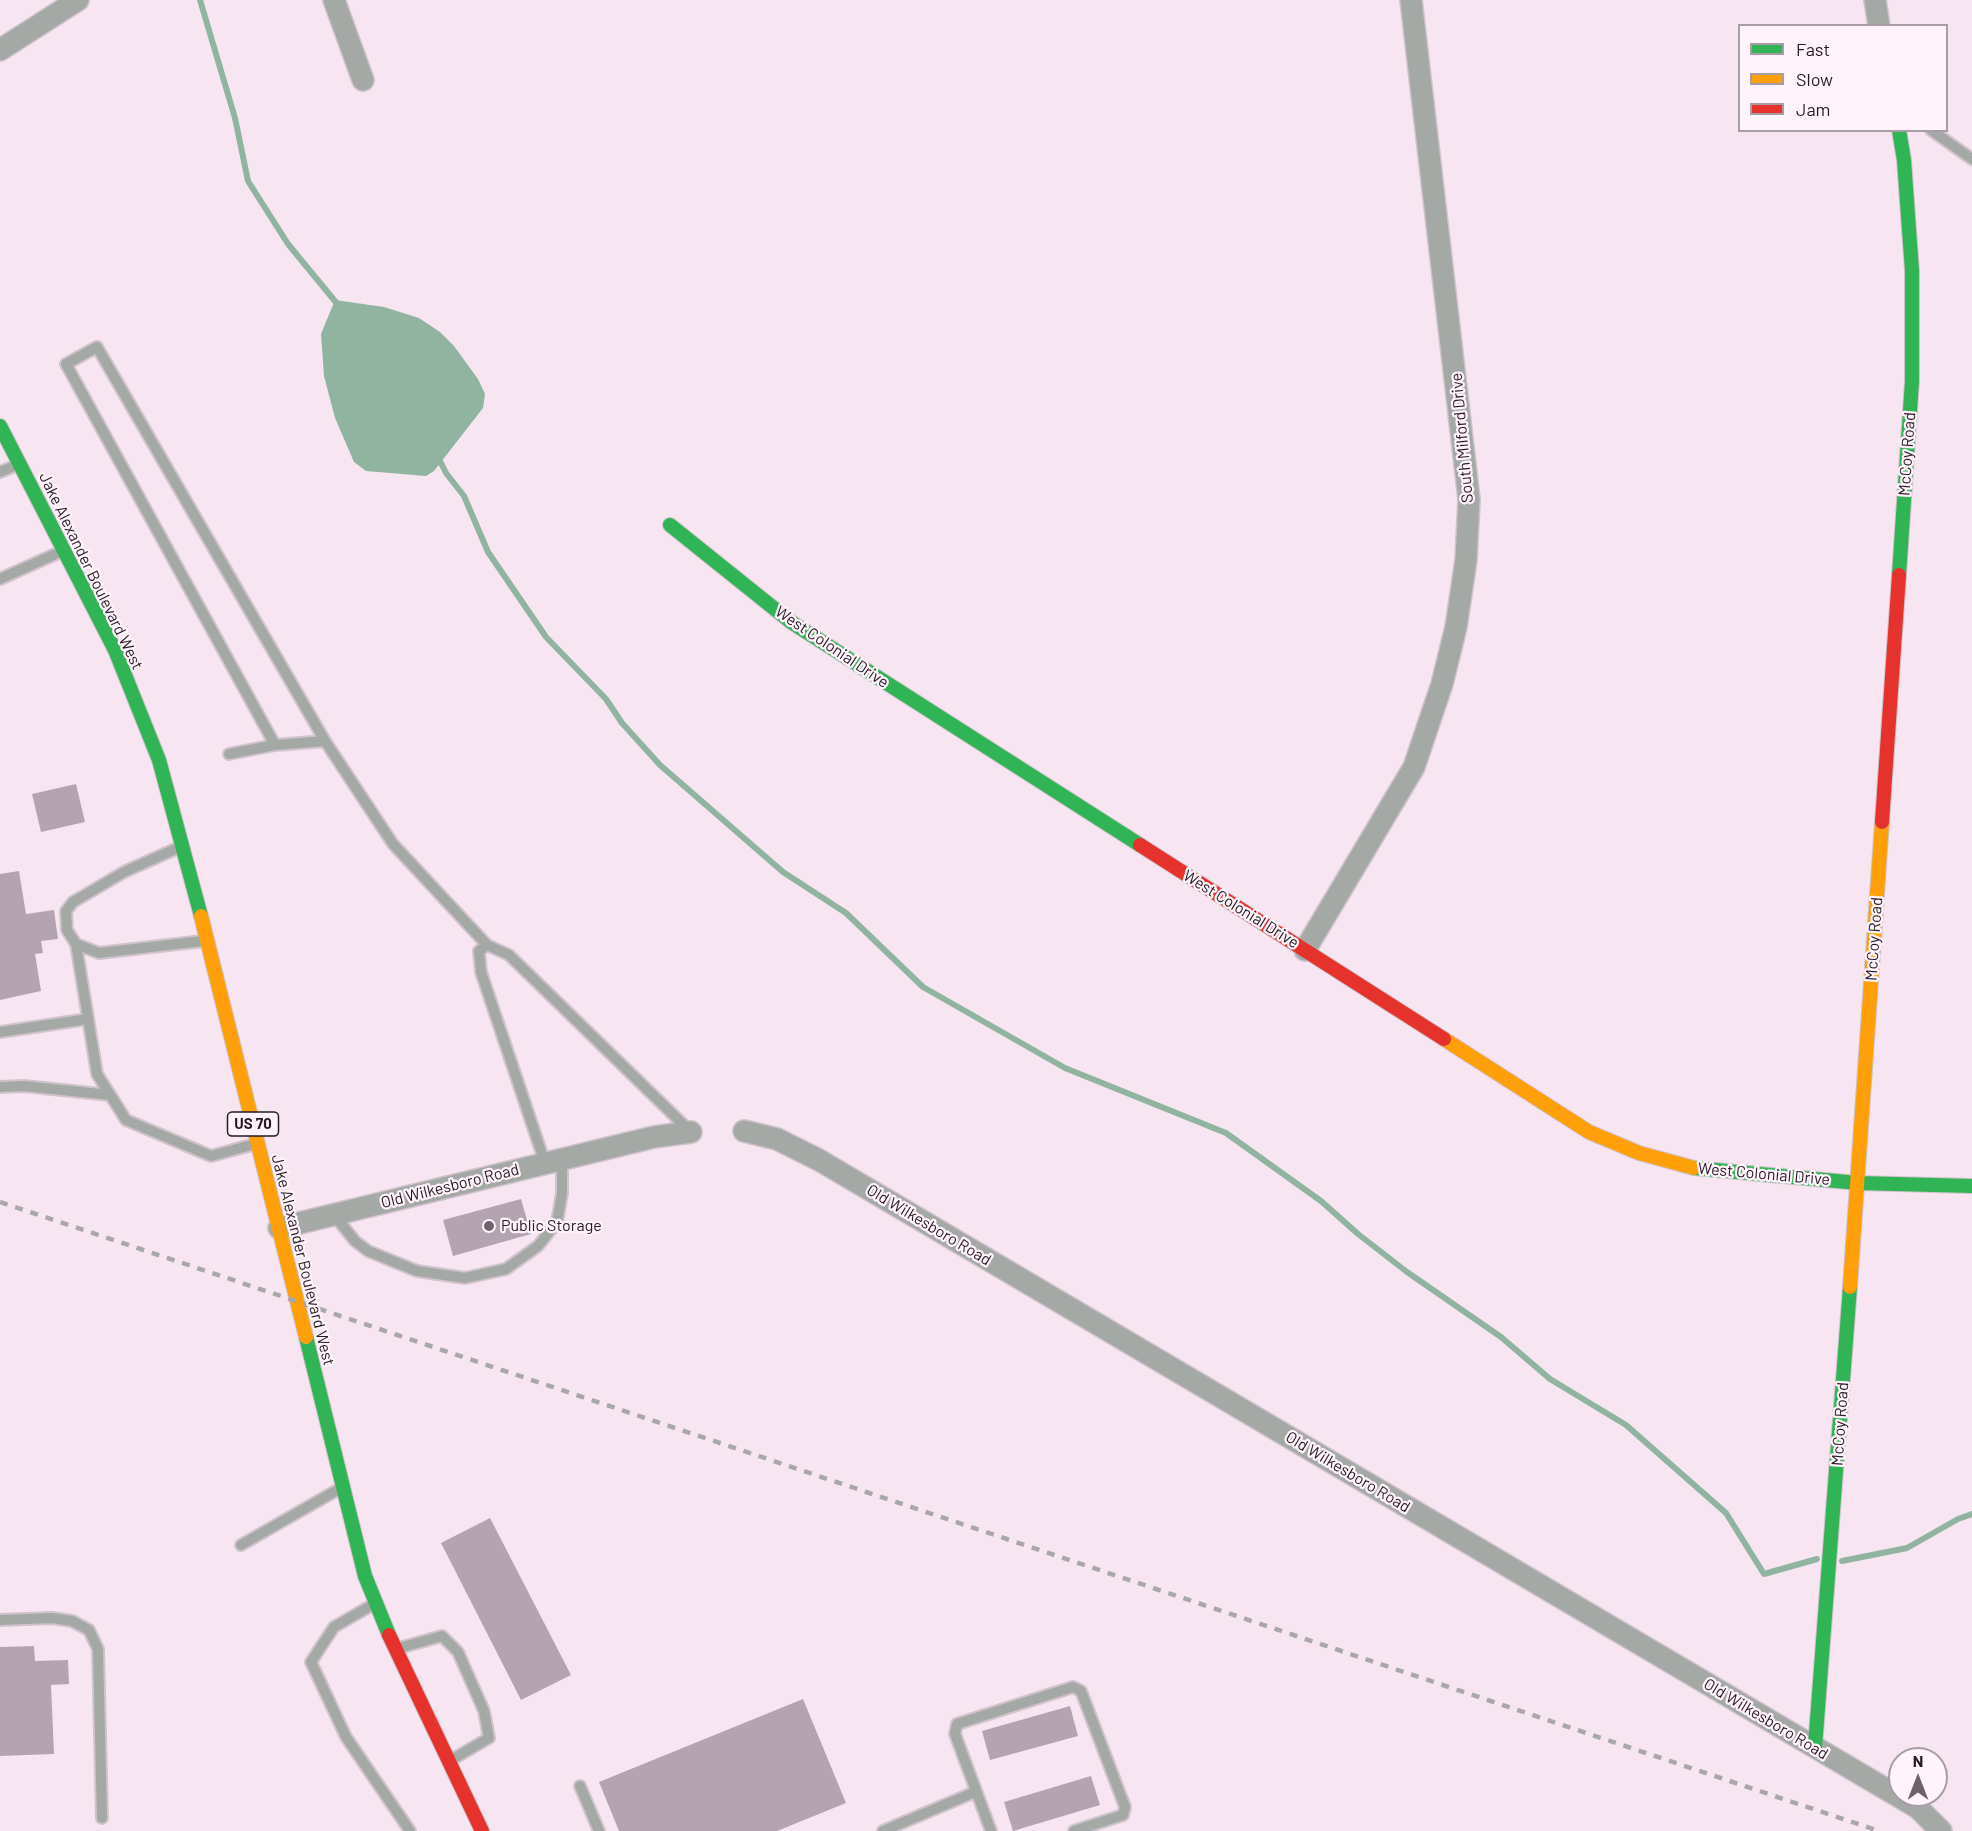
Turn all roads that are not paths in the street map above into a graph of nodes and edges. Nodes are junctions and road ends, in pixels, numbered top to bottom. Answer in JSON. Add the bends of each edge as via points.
{"nodes":[{"id":1,"x":78,"y":0,"type":"edge"},
{"id":2,"x":334,"y":0,"type":"edge"},
{"id":3,"x":1411,"y":0,"type":"edge"},
{"id":4,"x":1875,"y":0,"type":"edge"},
{"id":5,"x":1879,"y":24,"type":"edge"},
{"id":6,"x":0,"y":50,"type":"edge"},
{"id":7,"x":363,"y":81,"type":"dead end"},
{"id":8,"x":1899,"y":132,"type":"edge"},
{"id":9,"x":1934,"y":132,"type":"edge"},
{"id":10,"x":1972,"y":159,"type":"edge"},
{"id":11,"x":0,"y":426,"type":"edge"},
{"id":12,"x":20,"y":464,"type":"junction"},
{"id":13,"x":0,"y":472,"type":"edge"},
{"id":14,"x":670,"y":525,"type":"dead end"},
{"id":15,"x":64,"y":550,"type":"junction"},
{"id":16,"x":0,"y":579,"type":"edge"},
{"id":17,"x":325,"y":741,"type":"junction"},
{"id":18,"x":275,"y":745,"type":"junction"},
{"id":19,"x":228,"y":754,"type":"dead end"},
{"id":20,"x":183,"y":845,"type":"junction"},
{"id":21,"x":207,"y":940,"type":"junction"},
{"id":22,"x":76,"y":944,"type":"junction"},
{"id":23,"x":487,"y":945,"type":"junction"},
{"id":24,"x":1305,"y":950,"type":"junction"},
{"id":25,"x":88,"y":1019,"type":"junction"},
{"id":26,"x":0,"y":1032,"type":"edge"},
{"id":27,"x":0,"y":1087,"type":"edge"},
{"id":28,"x":110,"y":1095,"type":"junction"},
{"id":29,"x":744,"y":1131,"type":"dead end"},
{"id":30,"x":691,"y":1132,"type":"joint"},
{"id":31,"x":258,"y":1143,"type":"junction"},
{"id":32,"x":554,"y":1161,"type":"junction"},
{"id":33,"x":1858,"y":1183,"type":"junction"},
{"id":34,"x":1972,"y":1186,"type":"edge"},
{"id":35,"x":334,"y":1215,"type":"junction"},
{"id":36,"x":279,"y":1228,"type":"junction"},
{"id":37,"x":342,"y":1488,"type":"junction"},
{"id":38,"x":241,"y":1545,"type":"dead end"},
{"id":39,"x":376,"y":1602,"type":"junction"},
{"id":40,"x":0,"y":1620,"type":"edge"},
{"id":41,"x":396,"y":1648,"type":"junction"},
{"id":42,"x":1815,"y":1747,"type":"junction"},
{"id":43,"x":449,"y":1762,"type":"junction"},
{"id":44,"x":580,"y":1786,"type":"dead end"},
{"id":45,"x":975,"y":1792,"type":"junction"},
{"id":46,"x":102,"y":1818,"type":"dead end"},
{"id":47,"x":410,"y":1831,"type":"edge"},
{"id":48,"x":482,"y":1831,"type":"edge"},
{"id":49,"x":599,"y":1831,"type":"edge"},
{"id":50,"x":883,"y":1831,"type":"edge"},
{"id":51,"x":991,"y":1831,"type":"edge"},
{"id":52,"x":1074,"y":1831,"type":"edge"},
{"id":53,"x":1941,"y":1831,"type":"edge"}],
"edges":[{"from":1,"to":6,"type":"street"},
{"from":2,"to":7,"type":"street"},
{"from":3,"to":24,"type":"street","name":"South Milford Drive","via":[[1469,499],[1466,560],[1445,672],[1414,767]]},
{"from":4,"to":5,"type":"street"},
{"from":8,"to":33,"type":"main road","name":"McCoy Road","via":[[1912,271],[1912,381]]},
{"from":9,"to":10,"type":"lane"},
{"from":11,"to":12,"type":"main road","name":"Jake Alexander Boulevard West","number":"US 70"},
{"from":12,"to":13,"type":"lane"},
{"from":12,"to":15,"type":"main road","name":"Jake Alexander Boulevard West","number":"US 70"},
{"from":14,"to":24,"type":"main road","name":"West Colonial Drive","via":[[791,622]]},
{"from":15,"to":16,"type":"lane"},
{"from":15,"to":20,"type":"main road","name":"Jake Alexander Boulevard West","number":"US 70","via":[[119,661],[159,760]]},
{"from":17,"to":18,"type":"lane"},
{"from":17,"to":18,"type":"lane","via":[[97,347],[66,364]]},
{"from":17,"to":23,"type":"lane","via":[[393,844]]},
{"from":18,"to":19,"type":"lane"},
{"from":20,"to":21,"type":"main road","name":"Jake Alexander Boulevard West","number":"US 70"},
{"from":20,"to":22,"type":"lane","via":[[124,872],[73,902],[66,911],[67,930]]},
{"from":21,"to":22,"type":"lane","via":[[99,953]]},
{"from":21,"to":31,"type":"main road","name":"Jake Alexander Boulevard West","number":"US 70"},
{"from":22,"to":25,"type":"lane"},
{"from":23,"to":30,"type":"lane","via":[[508,955]]},
{"from":23,"to":32,"type":"lane","via":[[479,951],[481,972]]},
{"from":24,"to":33,"type":"main road","name":"West Colonial Drive","via":[[1599,1137],[1696,1169]]},
{"from":25,"to":26,"type":"lane"},
{"from":25,"to":28,"type":"lane","via":[[97,1074]]},
{"from":27,"to":28,"type":"lane"},
{"from":28,"to":31,"type":"lane","via":[[126,1120],[211,1156]]},
{"from":29,"to":42,"type":"street","name":"Old Wilkesboro Road","via":[[777,1139],[819,1160]]},
{"from":30,"to":32,"type":"street","name":"Old Wilkesboro Road"},
{"from":31,"to":36,"type":"main road","name":"Jake Alexander Boulevard West","number":"US 70"},
{"from":32,"to":35,"type":"street","name":"Old Wilkesboro Road"},
{"from":32,"to":35,"type":"lane","via":[[562,1193],[557,1222],[538,1246],[506,1269],[465,1278],[417,1271],[368,1251]]},
{"from":33,"to":34,"type":"main road","name":"West Colonial Drive"},
{"from":33,"to":42,"type":"main road","name":"McCoy Road"},
{"from":35,"to":36,"type":"street","name":"Old Wilkesboro Road"},
{"from":36,"to":37,"type":"main road","name":"Jake Alexander Boulevard West","number":"US 70"},
{"from":37,"to":38,"type":"lane"},
{"from":37,"to":39,"type":"main road","name":"Jake Alexander Boulevard West","number":"US 70","via":[[365,1576]]},
{"from":39,"to":41,"type":"main road","name":"Jake Alexander Boulevard West","number":"US 70"},
{"from":39,"to":47,"type":"lane","via":[[334,1627],[311,1662],[346,1737]]},
{"from":40,"to":46,"type":"lane","via":[[52,1618],[72,1621],[89,1630],[98,1649]]},
{"from":41,"to":43,"type":"main road","name":"Jake Alexander Boulevard West","number":"US 70"},
{"from":41,"to":43,"type":"lane","via":[[442,1636],[458,1652],[484,1711],[489,1738]]},
{"from":42,"to":53,"type":"street","name":"Old Wilkesboro Road","via":[[1918,1808]]},
{"from":43,"to":48,"type":"main road","name":"Jake Alexander Boulevard West","number":"US 70"},
{"from":44,"to":49,"type":"lane"},
{"from":45,"to":50,"type":"lane"},
{"from":45,"to":51,"type":"lane"},
{"from":45,"to":52,"type":"lane","via":[[955,1734],[957,1724],[1073,1687],[1081,1691],[1125,1807],[1122,1815]]}]}
